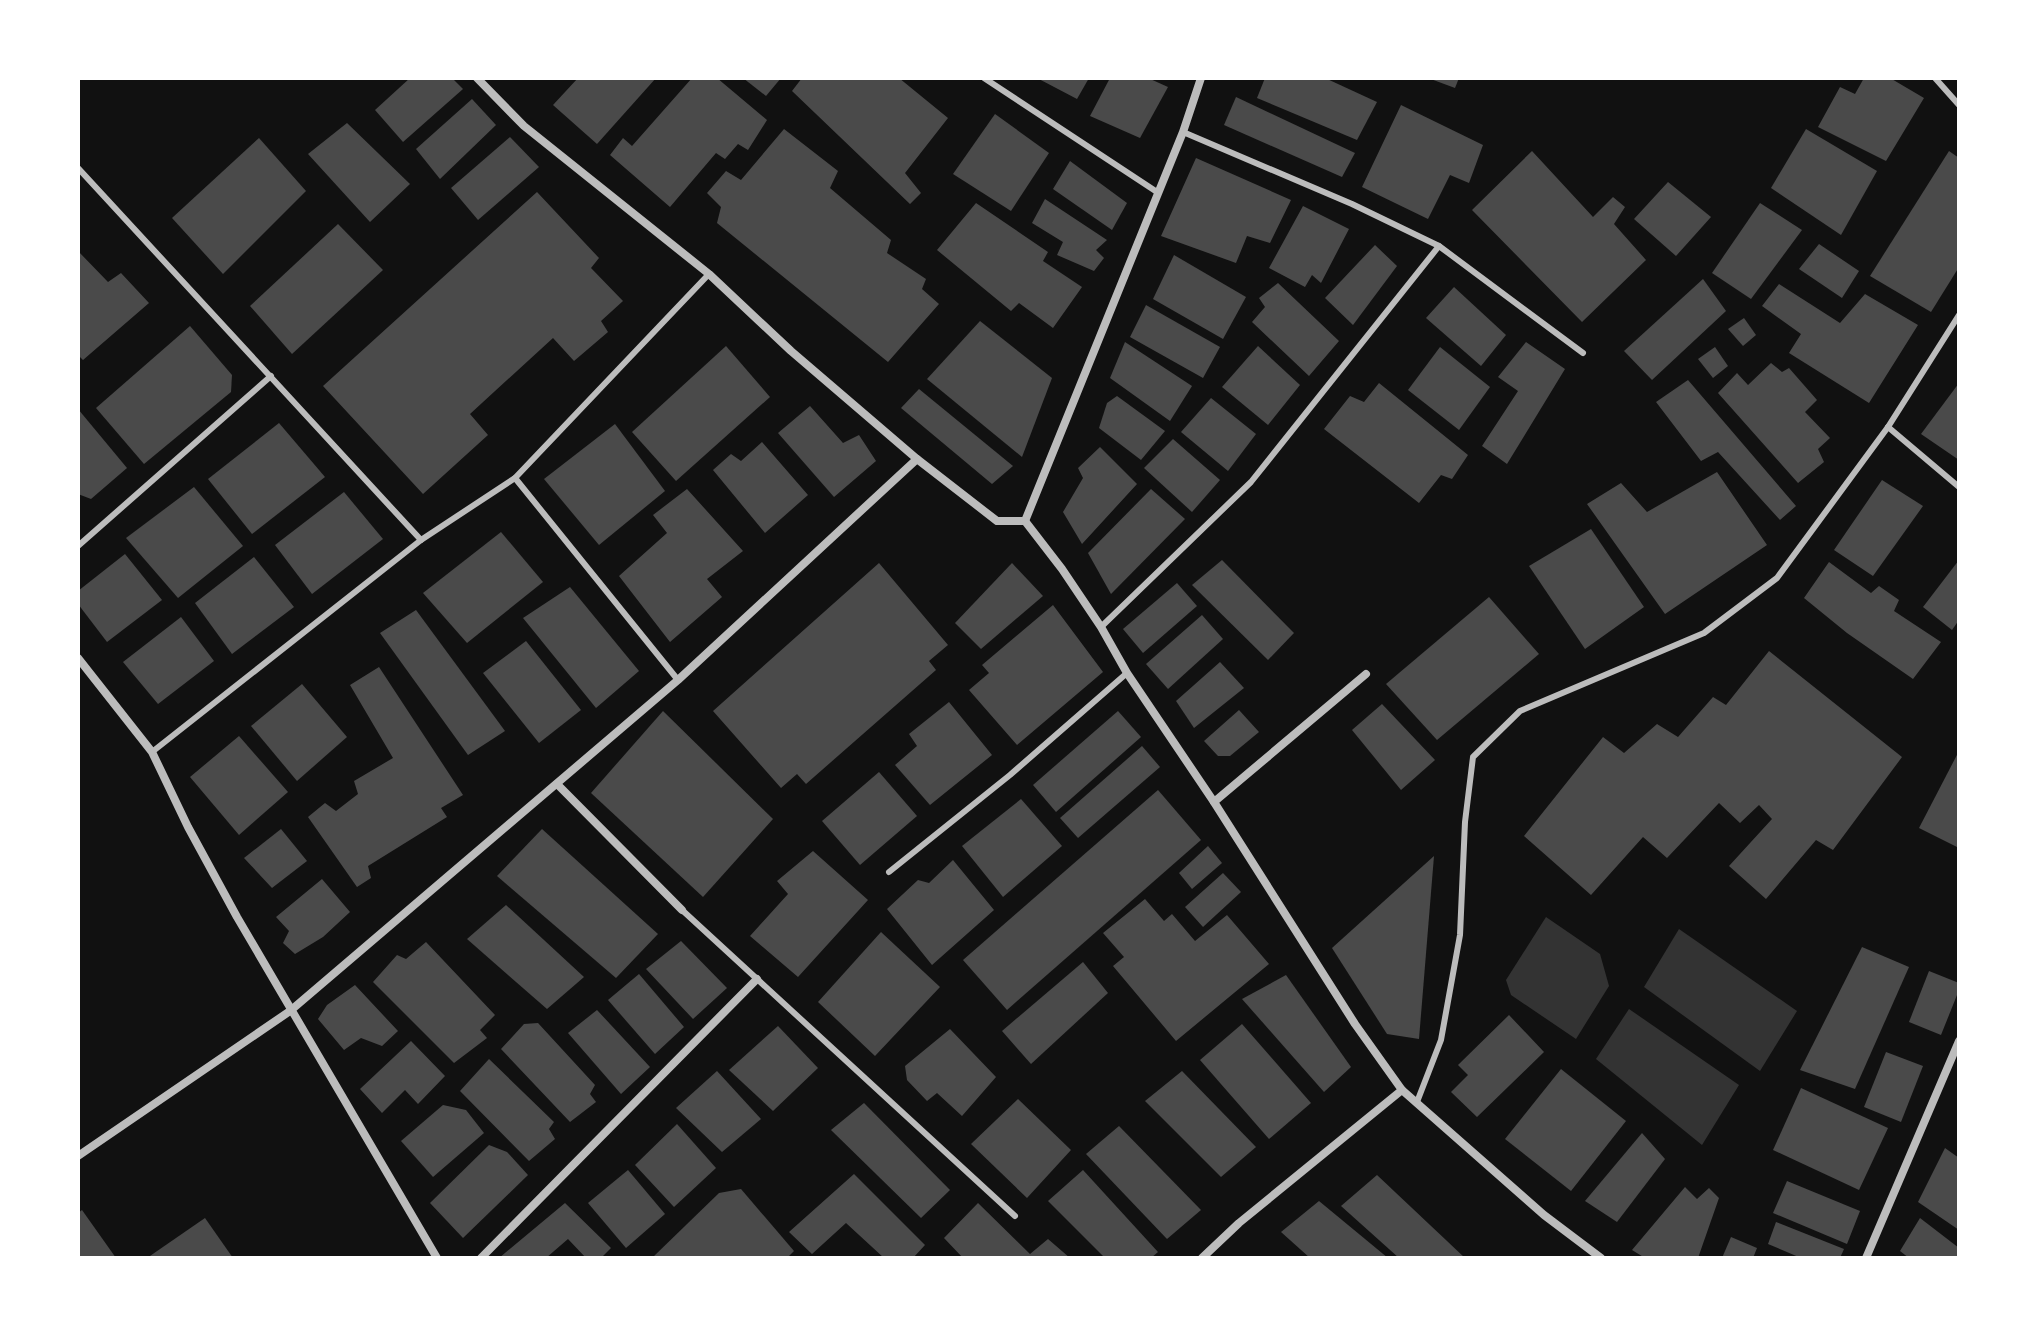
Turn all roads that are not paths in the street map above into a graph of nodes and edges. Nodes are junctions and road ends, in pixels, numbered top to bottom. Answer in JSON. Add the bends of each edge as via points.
{"nodes":[{"id":1,"x":477,"y":78,"type":"edge"},
{"id":2,"x":984,"y":78,"type":"edge"},
{"id":3,"x":1201,"y":78,"type":"edge"},
{"id":4,"x":1935,"y":78,"type":"edge"},
{"id":5,"x":1959,"y":105,"type":"edge"},
{"id":6,"x":1183,"y":132,"type":"junction"},
{"id":7,"x":78,"y":168,"type":"edge"},
{"id":8,"x":1157,"y":192,"type":"junction"},
{"id":9,"x":1439,"y":246,"type":"junction"},
{"id":10,"x":709,"y":274,"type":"junction"},
{"id":11,"x":1959,"y":315,"type":"edge"},
{"id":12,"x":1583,"y":353,"type":"dead end"},
{"id":13,"x":271,"y":376,"type":"junction"},
{"id":14,"x":1888,"y":427,"type":"junction"},
{"id":15,"x":917,"y":459,"type":"junction"},
{"id":16,"x":515,"y":478,"type":"junction"},
{"id":17,"x":1959,"y":487,"type":"edge"},
{"id":18,"x":1025,"y":521,"type":"junction"},
{"id":19,"x":421,"y":540,"type":"junction"},
{"id":20,"x":78,"y":546,"type":"edge"},
{"id":21,"x":1101,"y":627,"type":"junction"},
{"id":22,"x":78,"y":658,"type":"edge"},
{"id":23,"x":1127,"y":673,"type":"junction"},
{"id":24,"x":1366,"y":674,"type":"dead end"},
{"id":25,"x":678,"y":680,"type":"junction"},
{"id":26,"x":152,"y":752,"type":"junction"},
{"id":27,"x":557,"y":784,"type":"junction"},
{"id":28,"x":1214,"y":802,"type":"junction"},
{"id":29,"x":889,"y":872,"type":"dead end"},
{"id":30,"x":682,"y":910,"type":"joint"},
{"id":31,"x":757,"y":979,"type":"junction"},
{"id":32,"x":290,"y":1011,"type":"junction"},
{"id":33,"x":1959,"y":1041,"type":"edge"},
{"id":34,"x":1402,"y":1090,"type":"junction"},
{"id":35,"x":1417,"y":1102,"type":"junction"},
{"id":36,"x":78,"y":1156,"type":"edge"},
{"id":37,"x":1015,"y":1216,"type":"dead end"},
{"id":38,"x":437,"y":1258,"type":"edge"},
{"id":39,"x":481,"y":1258,"type":"edge"},
{"id":40,"x":1202,"y":1258,"type":"edge"},
{"id":41,"x":1601,"y":1258,"type":"edge"},
{"id":42,"x":1866,"y":1258,"type":"edge"}],
"edges":[{"from":1,"to":10,"type":"street","via":[[524,126]]},
{"from":2,"to":8,"type":"lane"},
{"from":3,"to":6,"type":"street"},
{"from":4,"to":5,"type":"lane"},
{"from":6,"to":8,"type":"street"},
{"from":6,"to":9,"type":"lane"},
{"from":7,"to":13,"type":"lane"},
{"from":8,"to":18,"type":"street"},
{"from":9,"to":12,"type":"lane"},
{"from":9,"to":21,"type":"lane","via":[[1251,482]]},
{"from":10,"to":15,"type":"street"},
{"from":10,"to":16,"type":"lane"},
{"from":11,"to":14,"type":"lane"},
{"from":13,"to":19,"type":"lane"},
{"from":13,"to":20,"type":"lane"},
{"from":14,"to":17,"type":"lane"},
{"from":14,"to":35,"type":"lane","via":[[1777,578],[1704,633],[1520,711],[1473,757],[1460,935],[1441,1040]]},
{"from":15,"to":18,"type":"street","via":[[997,521]]},
{"from":15,"to":25,"type":"street"},
{"from":16,"to":19,"type":"lane"},
{"from":16,"to":25,"type":"lane"},
{"from":18,"to":21,"type":"street"},
{"from":19,"to":26,"type":"lane"},
{"from":21,"to":23,"type":"street"},
{"from":22,"to":26,"type":"street"},
{"from":23,"to":28,"type":"street"},
{"from":23,"to":29,"type":"lane"},
{"from":24,"to":28,"type":"street"},
{"from":25,"to":27,"type":"street"},
{"from":26,"to":32,"type":"street"},
{"from":27,"to":30,"type":"street"},
{"from":27,"to":32,"type":"street"},
{"from":28,"to":34,"type":"street"},
{"from":30,"to":31,"type":"lane"},
{"from":31,"to":37,"type":"lane"},
{"from":31,"to":39,"type":"street"},
{"from":32,"to":36,"type":"street"},
{"from":32,"to":38,"type":"street"},
{"from":33,"to":42,"type":"street"},
{"from":34,"to":35,"type":"street"},
{"from":34,"to":40,"type":"street"},
{"from":35,"to":41,"type":"street","via":[[1544,1215]]}]}
